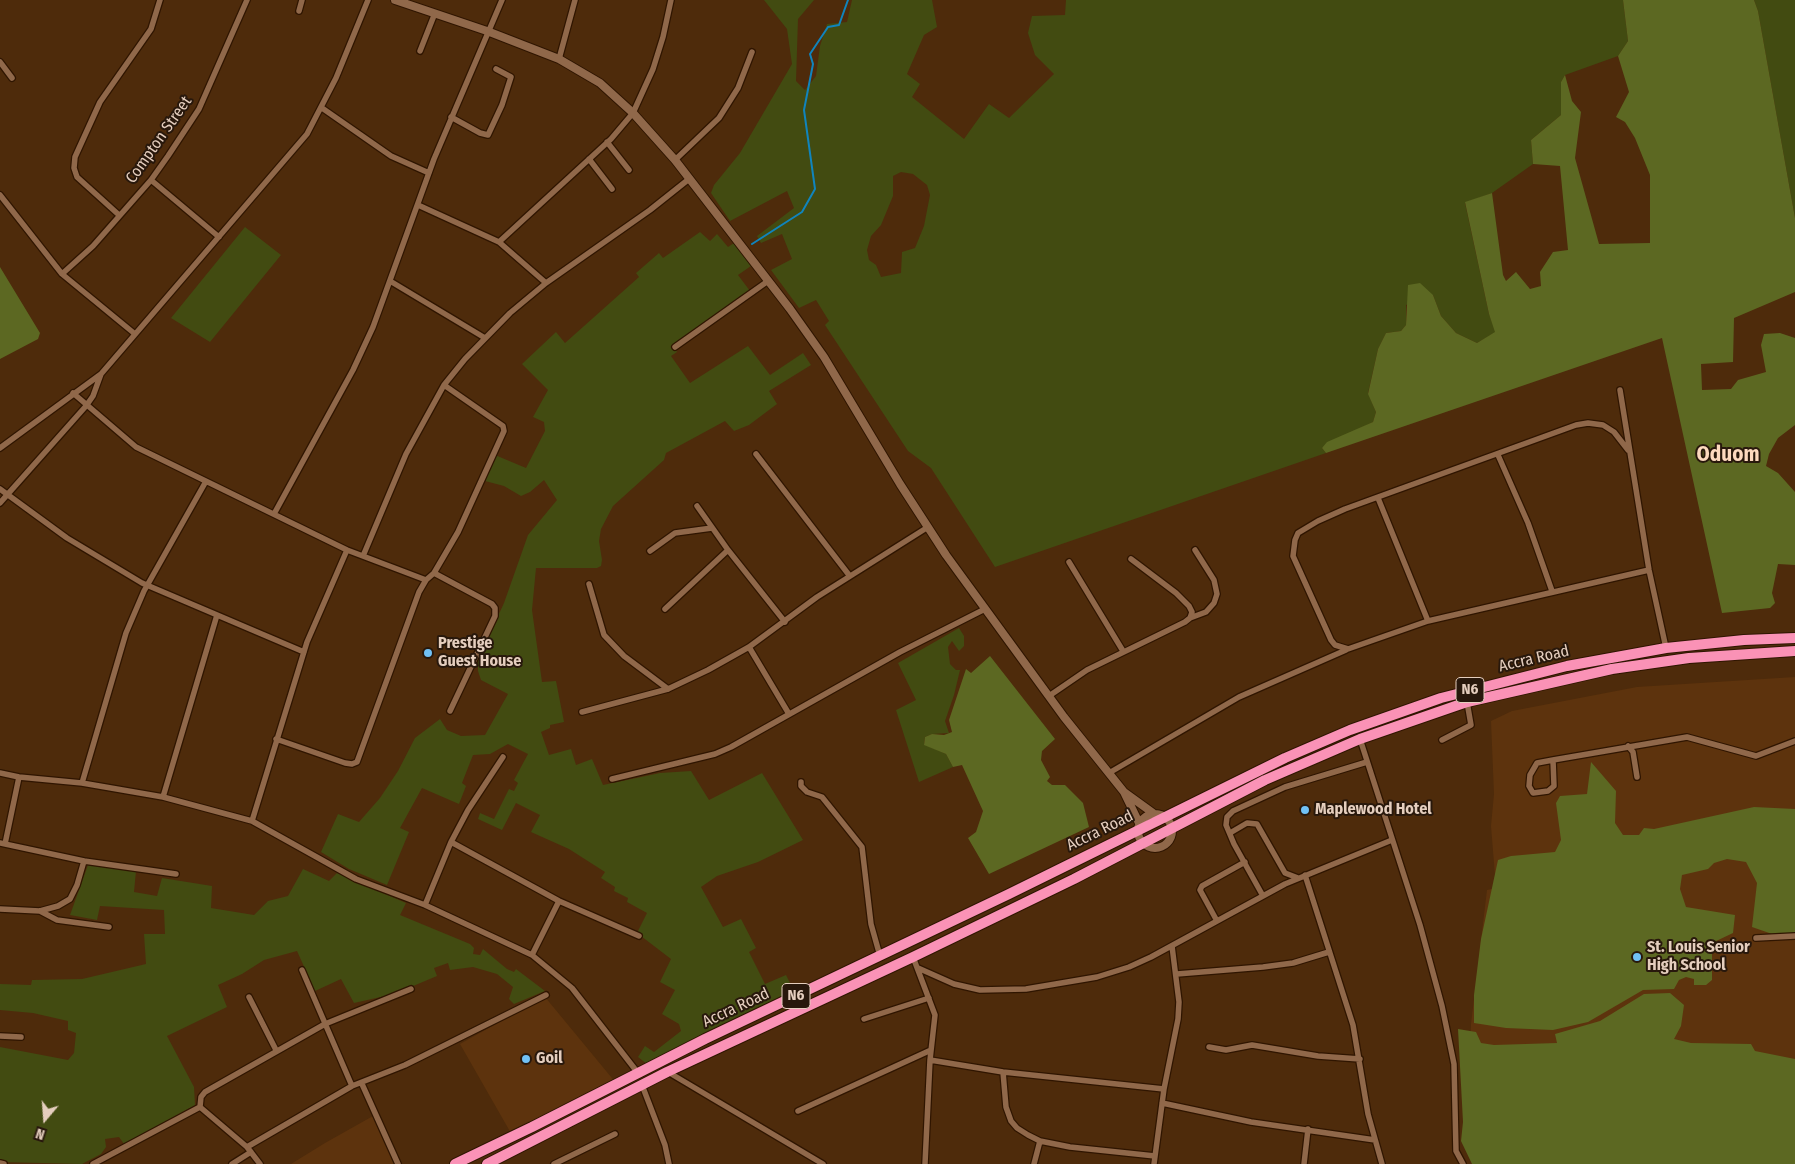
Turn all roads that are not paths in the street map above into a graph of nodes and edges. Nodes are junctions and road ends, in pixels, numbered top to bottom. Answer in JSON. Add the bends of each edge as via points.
{"nodes":[{"id":1,"x":160,"y":0,"type":"edge"},
{"id":2,"x":247,"y":0,"type":"edge"},
{"id":3,"x":302,"y":0,"type":"edge"},
{"id":4,"x":368,"y":0,"type":"edge"},
{"id":5,"x":395,"y":0,"type":"edge"},
{"id":6,"x":502,"y":0,"type":"edge"},
{"id":7,"x":575,"y":0,"type":"edge"},
{"id":8,"x":671,"y":0,"type":"edge"},
{"id":9,"x":299,"y":11,"type":"dead end"},
{"id":10,"x":435,"y":13,"type":"junction"},
{"id":11,"x":487,"y":31,"type":"junction"},
{"id":12,"x":420,"y":51,"type":"dead end"},
{"id":13,"x":752,"y":52,"type":"dead end"},
{"id":14,"x":559,"y":59,"type":"junction"},
{"id":15,"x":0,"y":62,"type":"edge"},
{"id":16,"x":496,"y":69,"type":"dead end"},
{"id":17,"x":12,"y":78,"type":"dead end"},
{"id":18,"x":322,"y":108,"type":"junction"},
{"id":19,"x":633,"y":113,"type":"junction"},
{"id":20,"x":451,"y":118,"type":"junction"},
{"id":21,"x":607,"y":142,"type":"junction"},
{"id":22,"x":588,"y":159,"type":"junction"},
{"id":23,"x":675,"y":160,"type":"junction"},
{"id":24,"x":629,"y":170,"type":"dead end"},
{"id":25,"x":429,"y":173,"type":"junction"},
{"id":26,"x":689,"y":179,"type":"junction"},
{"id":27,"x":151,"y":180,"type":"junction"},
{"id":28,"x":612,"y":188,"type":"dead end"},
{"id":29,"x":0,"y":195,"type":"edge"},
{"id":30,"x":418,"y":205,"type":"junction"},
{"id":31,"x":120,"y":215,"type":"junction"},
{"id":32,"x":218,"y":237,"type":"junction"},
{"id":33,"x":499,"y":242,"type":"junction"},
{"id":34,"x":62,"y":274,"type":"junction"},
{"id":35,"x":390,"y":281,"type":"junction"},
{"id":36,"x":768,"y":281,"type":"junction"},
{"id":37,"x":546,"y":283,"type":"junction"},
{"id":38,"x":135,"y":334,"type":"junction"},
{"id":39,"x":485,"y":338,"type":"junction"},
{"id":40,"x":675,"y":347,"type":"dead end"},
{"id":41,"x":101,"y":374,"type":"junction"},
{"id":42,"x":444,"y":385,"type":"junction"},
{"id":43,"x":1620,"y":390,"type":"dead end"},
{"id":44,"x":73,"y":393,"type":"junction"},
{"id":45,"x":86,"y":406,"type":"junction"},
{"id":46,"x":0,"y":448,"type":"edge"},
{"id":47,"x":1628,"y":450,"type":"junction"},
{"id":48,"x":756,"y":454,"type":"dead end"},
{"id":49,"x":1498,"y":455,"type":"junction"},
{"id":50,"x":205,"y":482,"type":"junction"},
{"id":51,"x":0,"y":490,"type":"edge"},
{"id":52,"x":6,"y":495,"type":"junction"},
{"id":53,"x":1378,"y":498,"type":"junction"},
{"id":54,"x":0,"y":502,"type":"edge"},
{"id":55,"x":697,"y":506,"type":"dead end"},
{"id":56,"x":274,"y":514,"type":"junction"},
{"id":57,"x":928,"y":527,"type":"junction"},
{"id":58,"x":712,"y":528,"type":"junction"},
{"id":59,"x":347,"y":550,"type":"junction"},
{"id":60,"x":650,"y":550,"type":"dead end"},
{"id":61,"x":728,"y":550,"type":"junction"},
{"id":62,"x":1195,"y":550,"type":"dead end"},
{"id":63,"x":363,"y":556,"type":"junction"},
{"id":64,"x":1131,"y":558,"type":"dead end"},
{"id":65,"x":1069,"y":562,"type":"dead end"},
{"id":66,"x":1649,"y":570,"type":"junction"},
{"id":67,"x":434,"y":573,"type":"junction"},
{"id":68,"x":849,"y":576,"type":"junction"},
{"id":69,"x":426,"y":580,"type":"junction"},
{"id":70,"x":589,"y":584,"type":"dead end"},
{"id":71,"x":148,"y":585,"type":"junction"},
{"id":72,"x":1552,"y":591,"type":"junction"},
{"id":73,"x":665,"y":609,"type":"dead end"},
{"id":74,"x":985,"y":609,"type":"junction"},
{"id":75,"x":217,"y":615,"type":"junction"},
{"id":76,"x":1190,"y":618,"type":"junction"},
{"id":77,"x":1428,"y":621,"type":"junction"},
{"id":78,"x":785,"y":622,"type":"junction"},
{"id":79,"x":1795,"y":638,"type":"edge"},
{"id":80,"x":749,"y":647,"type":"junction"},
{"id":81,"x":1666,"y":648,"type":"junction"},
{"id":82,"x":1348,"y":649,"type":"junction"},
{"id":83,"x":1123,"y":651,"type":"junction"},
{"id":84,"x":304,"y":652,"type":"junction"},
{"id":85,"x":1795,"y":652,"type":"edge"},
{"id":86,"x":668,"y":689,"type":"junction"},
{"id":87,"x":1049,"y":696,"type":"junction"},
{"id":88,"x":1467,"y":702,"type":"junction"},
{"id":89,"x":450,"y":711,"type":"dead end"},
{"id":90,"x":582,"y":712,"type":"dead end"},
{"id":91,"x":789,"y":714,"type":"junction"},
{"id":92,"x":276,"y":739,"type":"junction"},
{"id":93,"x":1360,"y":739,"type":"junction"},
{"id":94,"x":1442,"y":740,"type":"dead end"},
{"id":95,"x":1795,"y":742,"type":"edge"},
{"id":96,"x":1628,"y":746,"type":"junction"},
{"id":97,"x":503,"y":757,"type":"dead end"},
{"id":98,"x":1553,"y":760,"type":"junction"},
{"id":99,"x":1367,"y":762,"type":"junction"},
{"id":100,"x":1109,"y":772,"type":"junction"},
{"id":101,"x":0,"y":773,"type":"edge"},
{"id":102,"x":19,"y":777,"type":"junction"},
{"id":103,"x":1637,"y":777,"type":"dead end"},
{"id":104,"x":612,"y":779,"type":"dead end"},
{"id":105,"x":800,"y":782,"type":"dead end"},
{"id":106,"x":82,"y":783,"type":"junction"},
{"id":107,"x":1124,"y":792,"type":"junction"},
{"id":108,"x":163,"y":797,"type":"junction"},
{"id":109,"x":1153,"y":814,"type":"junction"},
{"id":110,"x":1165,"y":817,"type":"junction"},
{"id":111,"x":252,"y":821,"type":"junction"},
{"id":112,"x":1138,"y":826,"type":"junction"},
{"id":113,"x":1172,"y":828,"type":"junction"},
{"id":114,"x":1230,"y":833,"type":"junction"},
{"id":115,"x":1392,"y":840,"type":"junction"},
{"id":116,"x":451,"y":842,"type":"junction"},
{"id":117,"x":2,"y":843,"type":"edge"},
{"id":118,"x":1143,"y":843,"type":"junction"},
{"id":119,"x":84,"y":861,"type":"junction"},
{"id":120,"x":1245,"y":862,"type":"junction"},
{"id":121,"x":176,"y":874,"type":"dead end"},
{"id":122,"x":1305,"y":875,"type":"junction"},
{"id":123,"x":1298,"y":878,"type":"junction"},
{"id":124,"x":1009,"y":894,"type":"junction"},
{"id":125,"x":1263,"y":896,"type":"junction"},
{"id":126,"x":559,"y":901,"type":"junction"},
{"id":127,"x":425,"y":905,"type":"junction"},
{"id":128,"x":1014,"y":908,"type":"junction"},
{"id":129,"x":0,"y":909,"type":"edge"},
{"id":130,"x":40,"y":911,"type":"junction"},
{"id":131,"x":1217,"y":921,"type":"junction"},
{"id":132,"x":109,"y":927,"type":"dead end"},
{"id":133,"x":639,"y":936,"type":"dead end"},
{"id":134,"x":1795,"y":936,"type":"edge"},
{"id":135,"x":1756,"y":938,"type":"dead end"},
{"id":136,"x":1172,"y":946,"type":"junction"},
{"id":137,"x":1330,"y":952,"type":"junction"},
{"id":138,"x":532,"y":955,"type":"junction"},
{"id":139,"x":880,"y":956,"type":"junction"},
{"id":140,"x":914,"y":957,"type":"junction"},
{"id":141,"x":918,"y":968,"type":"junction"},
{"id":142,"x":302,"y":970,"type":"dead end"},
{"id":143,"x":1177,"y":974,"type":"junction"},
{"id":144,"x":411,"y":989,"type":"dead end"},
{"id":145,"x":546,"y":995,"type":"dead end"},
{"id":146,"x":248,"y":997,"type":"dead end"},
{"id":147,"x":929,"y":998,"type":"junction"},
{"id":148,"x":864,"y":1019,"type":"dead end"},
{"id":149,"x":325,"y":1024,"type":"junction"},
{"id":150,"x":0,"y":1036,"type":"edge"},
{"id":151,"x":21,"y":1037,"type":"dead end"},
{"id":152,"x":1209,"y":1047,"type":"dead end"},
{"id":153,"x":276,"y":1050,"type":"junction"},
{"id":154,"x":931,"y":1050,"type":"junction"},
{"id":155,"x":1360,"y":1059,"type":"junction"},
{"id":156,"x":930,"y":1060,"type":"junction"},
{"id":157,"x":667,"y":1072,"type":"junction"},
{"id":158,"x":1003,"y":1072,"type":"junction"},
{"id":159,"x":638,"y":1073,"type":"junction"},
{"id":160,"x":362,"y":1084,"type":"junction"},
{"id":161,"x":642,"y":1085,"type":"junction"},
{"id":162,"x":352,"y":1086,"type":"junction"},
{"id":163,"x":1164,"y":1088,"type":"junction"},
{"id":164,"x":1162,"y":1103,"type":"junction"},
{"id":165,"x":200,"y":1107,"type":"junction"},
{"id":166,"x":798,"y":1110,"type":"dead end"},
{"id":167,"x":1308,"y":1129,"type":"junction"},
{"id":168,"x":615,"y":1134,"type":"dead end"},
{"id":169,"x":1375,"y":1140,"type":"junction"},
{"id":170,"x":1040,"y":1141,"type":"junction"},
{"id":171,"x":249,"y":1149,"type":"junction"},
{"id":172,"x":1155,"y":1156,"type":"junction"},
{"id":173,"x":93,"y":1164,"type":"edge"},
{"id":174,"x":232,"y":1164,"type":"edge"},
{"id":175,"x":260,"y":1164,"type":"edge"},
{"id":176,"x":398,"y":1164,"type":"edge"},
{"id":177,"x":455,"y":1164,"type":"edge"},
{"id":178,"x":487,"y":1164,"type":"edge"},
{"id":179,"x":554,"y":1164,"type":"edge"},
{"id":180,"x":669,"y":1164,"type":"edge"},
{"id":181,"x":823,"y":1164,"type":"edge"},
{"id":182,"x":925,"y":1164,"type":"edge"},
{"id":183,"x":1034,"y":1164,"type":"edge"},
{"id":184,"x":1154,"y":1164,"type":"edge"},
{"id":185,"x":1304,"y":1164,"type":"edge"},
{"id":186,"x":1382,"y":1164,"type":"edge"},
{"id":187,"x":1463,"y":1164,"type":"edge"}],
"edges":[{"from":1,"to":31,"type":"street","via":[[151,29],[100,102],[75,157],[77,177]]},
{"from":2,"to":27,"type":"street","name":"Compton Street","via":[[199,109]]},
{"from":3,"to":9,"type":"street"},
{"from":4,"to":18,"type":"street"},
{"from":5,"to":10,"type":"street"},
{"from":6,"to":11,"type":"street"},
{"from":7,"to":14,"type":"street"},
{"from":8,"to":19,"type":"street","via":[[653,69]]},
{"from":10,"to":11,"type":"street"},
{"from":10,"to":12,"type":"street"},
{"from":11,"to":14,"type":"street"},
{"from":11,"to":20,"type":"street"},
{"from":13,"to":23,"type":"street","via":[[738,88],[719,118]]},
{"from":14,"to":19,"type":"street","via":[[600,83]]},
{"from":15,"to":17,"type":"street"},
{"from":16,"to":20,"type":"street","via":[[511,77],[488,135]]},
{"from":18,"to":25,"type":"street","via":[[391,156]]},
{"from":18,"to":32,"type":"street","via":[[307,134]]},
{"from":19,"to":21,"type":"street"},
{"from":19,"to":23,"type":"street"},
{"from":20,"to":25,"type":"street"},
{"from":21,"to":22,"type":"street"},
{"from":21,"to":24,"type":"street"},
{"from":22,"to":28,"type":"street"},
{"from":22,"to":33,"type":"street"},
{"from":23,"to":26,"type":"street"},
{"from":25,"to":30,"type":"street"},
{"from":26,"to":36,"type":"street"},
{"from":26,"to":37,"type":"street"},
{"from":27,"to":31,"type":"street","name":"Compton Street"},
{"from":27,"to":32,"type":"street"},
{"from":29,"to":34,"type":"street"},
{"from":30,"to":33,"type":"street"},
{"from":30,"to":35,"type":"street"},
{"from":31,"to":34,"type":"street","name":"Compton Street"},
{"from":32,"to":38,"type":"street"},
{"from":33,"to":37,"type":"street"},
{"from":34,"to":38,"type":"street"},
{"from":35,"to":39,"type":"street"},
{"from":35,"to":56,"type":"street","via":[[353,370]]},
{"from":36,"to":40,"type":"street"},
{"from":36,"to":57,"type":"street","via":[[824,357]]},
{"from":37,"to":39,"type":"street"},
{"from":38,"to":41,"type":"street"},
{"from":39,"to":42,"type":"street"},
{"from":41,"to":44,"type":"street"},
{"from":41,"to":45,"type":"street"},
{"from":42,"to":63,"type":"street","via":[[406,454]]},
{"from":42,"to":67,"type":"street","via":[[503,426],[504,431],[458,532]]},
{"from":43,"to":47,"type":"street"},
{"from":44,"to":45,"type":"street"},
{"from":44,"to":46,"type":"street"},
{"from":45,"to":50,"type":"street","via":[[136,447]]},
{"from":45,"to":52,"type":"street"},
{"from":47,"to":49,"type":"street","via":[[1609,428],[1588,423]]},
{"from":47,"to":66,"type":"street"},
{"from":48,"to":68,"type":"street"},
{"from":49,"to":53,"type":"street"},
{"from":49,"to":72,"type":"street","via":[[1528,523]]},
{"from":50,"to":56,"type":"street"},
{"from":50,"to":71,"type":"street"},
{"from":51,"to":52,"type":"street"},
{"from":52,"to":54,"type":"street"},
{"from":52,"to":71,"type":"street","via":[[68,538]]},
{"from":53,"to":77,"type":"street"},
{"from":53,"to":82,"type":"street","via":[[1318,521],[1298,533],[1295,540],[1293,556],[1331,640],[1335,646]]},
{"from":55,"to":58,"type":"street"},
{"from":56,"to":59,"type":"street"},
{"from":57,"to":68,"type":"street"},
{"from":57,"to":74,"type":"street"},
{"from":58,"to":60,"type":"street","via":[[675,533]]},
{"from":58,"to":61,"type":"street"},
{"from":59,"to":63,"type":"street"},
{"from":59,"to":84,"type":"street"},
{"from":61,"to":73,"type":"street"},
{"from":61,"to":78,"type":"street"},
{"from":62,"to":76,"type":"street","via":[[1214,580],[1217,594],[1206,612]]},
{"from":63,"to":69,"type":"street"},
{"from":64,"to":76,"type":"street","via":[[1189,606]]},
{"from":65,"to":83,"type":"street"},
{"from":66,"to":72,"type":"street"},
{"from":66,"to":81,"type":"street"},
{"from":67,"to":69,"type":"street"},
{"from":67,"to":89,"type":"street","via":[[495,608],[495,616]]},
{"from":68,"to":78,"type":"street"},
{"from":69,"to":92,"type":"street","via":[[392,662],[357,762],[345,763]]},
{"from":70,"to":86,"type":"street","via":[[604,635],[624,656]]},
{"from":71,"to":75,"type":"street"},
{"from":71,"to":106,"type":"street","via":[[124,638]]},
{"from":72,"to":77,"type":"street"},
{"from":74,"to":87,"type":"street"},
{"from":74,"to":91,"type":"street"},
{"from":75,"to":84,"type":"street"},
{"from":75,"to":108,"type":"street"},
{"from":76,"to":83,"type":"street"},
{"from":77,"to":82,"type":"street"},
{"from":78,"to":80,"type":"street"},
{"from":79,"to":81,"type":"highway","name":"Accra Road","number":"N6"},
{"from":80,"to":86,"type":"street"},
{"from":80,"to":91,"type":"street"},
{"from":81,"to":110,"type":"highway","name":"Accra Road","number":"N6","via":[[1492,684],[1392,714],[1285,758]]},
{"from":82,"to":100,"type":"street","via":[[1239,697]]},
{"from":83,"to":87,"type":"street"},
{"from":84,"to":92,"type":"street"},
{"from":85,"to":88,"type":"highway","name":"Accra Road","number":"N6","via":[[1689,658],[1639,665]]},
{"from":86,"to":90,"type":"street"},
{"from":87,"to":100,"type":"street"},
{"from":88,"to":93,"type":"highway","name":"Accra Road","number":"N6"},
{"from":88,"to":94,"type":"street","via":[[1471,725]]},
{"from":91,"to":104,"type":"street","via":[[715,754]]},
{"from":92,"to":111,"type":"street"},
{"from":93,"to":99,"type":"street"},
{"from":93,"to":113,"type":"highway","name":"Accra Road","number":"N6","via":[[1265,780]]},
{"from":95,"to":96,"type":"street","via":[[1756,756],[1687,737]]},
{"from":96,"to":98,"type":"street"},
{"from":96,"to":103,"type":"street","via":[[1633,752]]},
{"from":97,"to":116,"type":"street"},
{"from":98,"to":98,"type":"street","via":[[1537,763],[1530,775],[1534,793],[1541,794],[1554,786]]},
{"from":99,"to":114,"type":"street","via":[[1285,787],[1233,811],[1226,821]]},
{"from":99,"to":115,"type":"street"},
{"from":100,"to":107,"type":"street"},
{"from":101,"to":102,"type":"street"},
{"from":102,"to":106,"type":"street"},
{"from":102,"to":117,"type":"street"},
{"from":105,"to":139,"type":"street","via":[[807,792],[822,797],[862,847],[870,924]]},
{"from":106,"to":108,"type":"street"},
{"from":107,"to":109,"type":"street"},
{"from":107,"to":112,"type":"street"},
{"from":108,"to":111,"type":"street"},
{"from":109,"to":110,"type":"street"},
{"from":109,"to":112,"type":"street","via":[[1145,816]]},
{"from":110,"to":112,"type":"highway","name":"Accra Road","number":"N6"},
{"from":110,"to":113,"type":"street"},
{"from":111,"to":127,"type":"street","via":[[356,879]]},
{"from":112,"to":118,"type":"street"},
{"from":112,"to":124,"type":"highway","name":"Accra Road","number":"N6"},
{"from":113,"to":118,"type":"highway","name":"Accra Road","number":"N6"},
{"from":114,"to":120,"type":"street"},
{"from":114,"to":123,"type":"street","via":[[1247,822],[1256,824],[1285,873]]},
{"from":115,"to":122,"type":"street"},
{"from":115,"to":187,"type":"street","via":[[1442,1006],[1454,1064],[1456,1151]]},
{"from":116,"to":126,"type":"street"},
{"from":116,"to":127,"type":"street"},
{"from":117,"to":119,"type":"street"},
{"from":118,"to":128,"type":"highway","name":"Accra Road","number":"N6"},
{"from":119,"to":121,"type":"street"},
{"from":119,"to":130,"type":"street","via":[[70,899]]},
{"from":120,"to":125,"type":"street"},
{"from":120,"to":131,"type":"street","via":[[1200,890]]},
{"from":122,"to":123,"type":"street"},
{"from":122,"to":137,"type":"street"},
{"from":123,"to":125,"type":"street"},
{"from":124,"to":128,"type":"highway"},
{"from":124,"to":139,"type":"highway","name":"Accra Road","number":"N6"},
{"from":125,"to":131,"type":"street"},
{"from":126,"to":133,"type":"street"},
{"from":126,"to":138,"type":"street"},
{"from":127,"to":138,"type":"street"},
{"from":128,"to":140,"type":"highway","name":"Accra Road","number":"N6"},
{"from":129,"to":130,"type":"street"},
{"from":130,"to":132,"type":"street","via":[[57,920]]},
{"from":131,"to":136,"type":"street"},
{"from":134,"to":135,"type":"street"},
{"from":136,"to":141,"type":"street","via":[[1130,967],[1097,977],[1018,990],[967,988]]},
{"from":136,"to":143,"type":"street"},
{"from":137,"to":143,"type":"street","via":[[1293,963]]},
{"from":137,"to":155,"type":"street"},
{"from":138,"to":159,"type":"street","via":[[572,988]]},
{"from":139,"to":159,"type":"highway","name":"Accra Road","number":"N6"},
{"from":140,"to":141,"type":"street"},
{"from":140,"to":157,"type":"highway","name":"Accra Road","number":"N6"},
{"from":141,"to":147,"type":"street"},
{"from":142,"to":149,"type":"street"},
{"from":143,"to":163,"type":"street","via":[[1178,1019]]},
{"from":144,"to":149,"type":"street"},
{"from":145,"to":160,"type":"street","via":[[405,1066]]},
{"from":146,"to":153,"type":"street"},
{"from":147,"to":148,"type":"street"},
{"from":147,"to":154,"type":"street","via":[[935,1015]]},
{"from":149,"to":153,"type":"street"},
{"from":149,"to":162,"type":"street"},
{"from":150,"to":151,"type":"street"},
{"from":152,"to":155,"type":"street","via":[[1226,1050],[1252,1045]]},
{"from":153,"to":165,"type":"street","via":[[205,1092]]},
{"from":154,"to":156,"type":"street"},
{"from":154,"to":166,"type":"street"},
{"from":155,"to":169,"type":"street"},
{"from":156,"to":158,"type":"street"},
{"from":156,"to":182,"type":"street"},
{"from":157,"to":161,"type":"highway","name":"Accra Road","number":"N6"},
{"from":157,"to":181,"type":"street"},
{"from":158,"to":163,"type":"street"},
{"from":158,"to":170,"type":"street","via":[[1006,1107],[1011,1121]]},
{"from":159,"to":177,"type":"highway","name":"Accra Road","number":"N6"},
{"from":160,"to":162,"type":"street"},
{"from":160,"to":176,"type":"street"},
{"from":161,"to":178,"type":"highway","name":"Accra Road","number":"N6"},
{"from":161,"to":180,"type":"street"},
{"from":162,"to":171,"type":"street"},
{"from":163,"to":164,"type":"street"},
{"from":164,"to":167,"type":"street","via":[[1250,1122]]},
{"from":164,"to":172,"type":"street"},
{"from":165,"to":171,"type":"street"},
{"from":165,"to":173,"type":"street"},
{"from":167,"to":169,"type":"street"},
{"from":167,"to":185,"type":"street"},
{"from":168,"to":179,"type":"street"},
{"from":169,"to":186,"type":"street"},
{"from":170,"to":172,"type":"street"},
{"from":170,"to":183,"type":"street"},
{"from":171,"to":174,"type":"street"},
{"from":171,"to":175,"type":"street"},
{"from":172,"to":184,"type":"street"}]}
